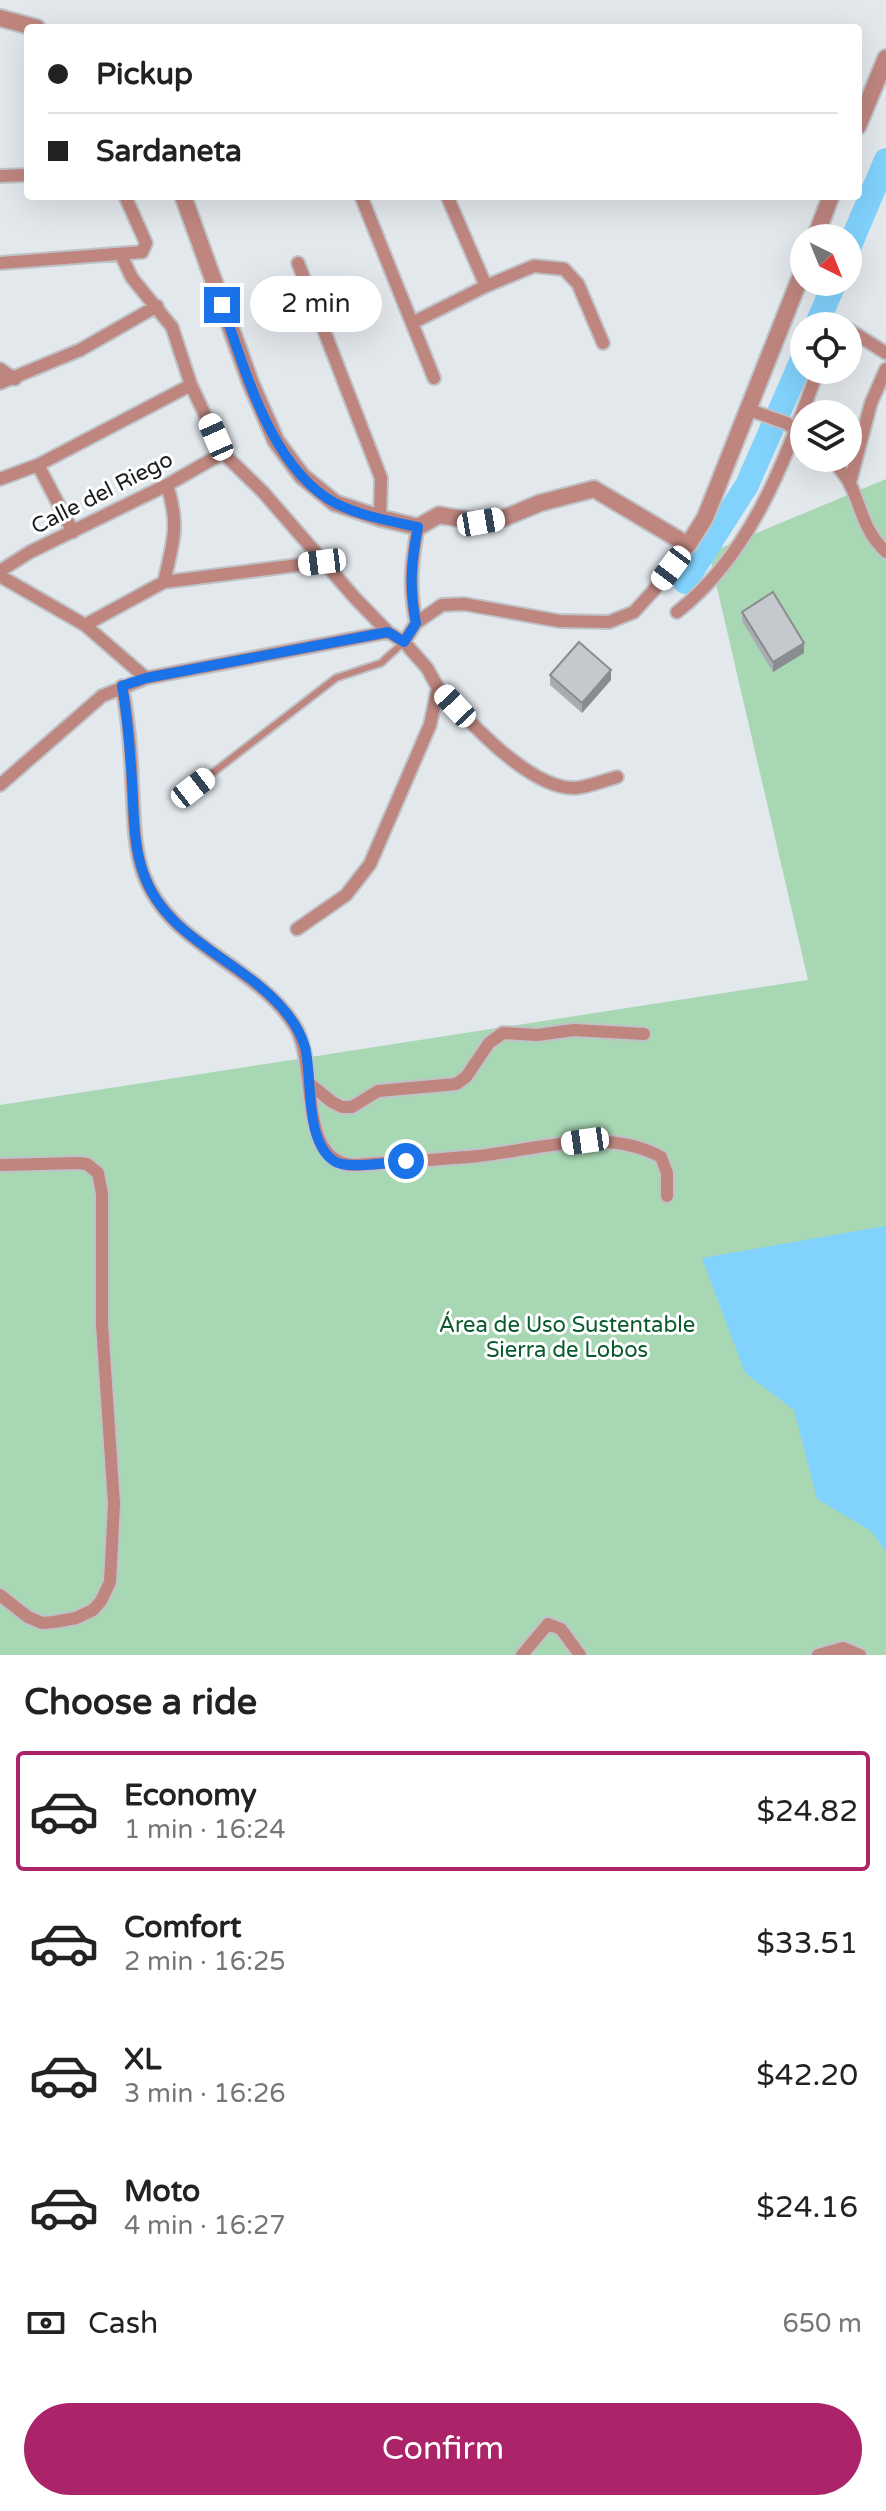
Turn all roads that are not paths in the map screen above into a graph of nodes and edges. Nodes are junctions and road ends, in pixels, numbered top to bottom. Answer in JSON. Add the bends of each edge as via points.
{"nodes":[{"id":1,"x":0,"y":18,"type":"edge"},
{"id":2,"x":24,"y":24,"type":"edge"},
{"id":3,"x":886,"y":58,"type":"edge"},
{"id":4,"x":862,"y":116,"type":"edge"},
{"id":5,"x":24,"y":175,"type":"edge"},
{"id":6,"x":0,"y":176,"type":"edge"},
{"id":7,"x":127,"y":200,"type":"edge"},
{"id":8,"x":184,"y":200,"type":"edge"},
{"id":9,"x":363,"y":200,"type":"edge"},
{"id":10,"x":449,"y":200,"type":"edge"},
{"id":11,"x":829,"y":200,"type":"edge"},
{"id":12,"x":820,"y":224,"type":"edge"},
{"id":13,"x":121,"y":255,"type":"junction"},
{"id":14,"x":0,"y":263,"type":"edge"},
{"id":15,"x":298,"y":263,"type":"dead end"},
{"id":16,"x":486,"y":286,"type":"junction"},
{"id":17,"x":794,"y":296,"type":"edge"},
{"id":18,"x":157,"y":306,"type":"junction"},
{"id":19,"x":412,"y":323,"type":"junction"},
{"id":20,"x":862,"y":338,"type":"edge"},
{"id":21,"x":603,"y":343,"type":"dead end"},
{"id":22,"x":886,"y":353,"type":"edge"},
{"id":23,"x":0,"y":369,"type":"edge"},
{"id":24,"x":886,"y":369,"type":"edge"},
{"id":25,"x":434,"y":378,"type":"dead end"},
{"id":26,"x":15,"y":379,"type":"junction"},
{"id":27,"x":0,"y":383,"type":"edge"},
{"id":28,"x":191,"y":385,"type":"junction"},
{"id":29,"x":755,"y":412,"type":"junction"},
{"id":30,"x":790,"y":427,"type":"edge"},
{"id":31,"x":790,"y":440,"type":"edge"},
{"id":32,"x":223,"y":453,"type":"junction"},
{"id":33,"x":38,"y":465,"type":"junction"},
{"id":34,"x":842,"y":472,"type":"edge"},
{"id":35,"x":0,"y":479,"type":"edge"},
{"id":36,"x":850,"y":482,"type":"junction"},
{"id":37,"x":167,"y":485,"type":"junction"},
{"id":38,"x":380,"y":518,"type":"junction"},
{"id":39,"x":418,"y":527,"type":"junction"},
{"id":40,"x":73,"y":532,"type":"junction"},
{"id":41,"x":688,"y":545,"type":"junction"},
{"id":42,"x":886,"y":552,"type":"edge"},
{"id":43,"x":322,"y":562,"type":"junction"},
{"id":44,"x":0,"y":574,"type":"edge"},
{"id":45,"x":164,"y":582,"type":"junction"},
{"id":46,"x":677,"y":612,"type":"dead end"},
{"id":47,"x":416,"y":623,"type":"junction"},
{"id":48,"x":85,"y":625,"type":"junction"},
{"id":49,"x":388,"y":632,"type":"junction"},
{"id":50,"x":404,"y":642,"type":"junction"},
{"id":51,"x":146,"y":678,"type":"junction"},
{"id":52,"x":122,"y":686,"type":"junction"},
{"id":53,"x":438,"y":688,"type":"junction"},
{"id":54,"x":617,"y":777,"type":"dead end"},
{"id":55,"x":0,"y":785,"type":"edge"},
{"id":56,"x":193,"y":788,"type":"dead end"},
{"id":57,"x":297,"y":929,"type":"dead end"},
{"id":58,"x":644,"y":1034,"type":"dead end"},
{"id":59,"x":311,"y":1085,"type":"junction"},
{"id":60,"x":0,"y":1165,"type":"edge"},
{"id":61,"x":667,"y":1196,"type":"dead end"},
{"id":62,"x":0,"y":1595,"type":"edge"},
{"id":63,"x":522,"y":1655,"type":"edge"},
{"id":64,"x":580,"y":1655,"type":"edge"},
{"id":65,"x":818,"y":1655,"type":"edge"},
{"id":66,"x":860,"y":1655,"type":"edge"}],
"edges":[{"from":1,"to":2,"type":"street"},
{"from":3,"to":4,"type":"street"},
{"from":5,"to":6,"type":"street"},
{"from":7,"to":13,"type":"street","via":[[146,243],[145,250]]},
{"from":8,"to":38,"type":"street","via":[[276,441],[302,476],[335,503]]},
{"from":9,"to":19,"type":"street"},
{"from":10,"to":16,"type":"street"},
{"from":11,"to":12,"type":"street"},
{"from":13,"to":14,"type":"street"},
{"from":13,"to":18,"type":"street","via":[[132,278]]},
{"from":15,"to":38,"type":"street","via":[[381,478]]},
{"from":16,"to":19,"type":"street"},
{"from":16,"to":21,"type":"street","via":[[534,266],[564,269],[578,284]]},
{"from":17,"to":29,"type":"street"},
{"from":18,"to":26,"type":"street"},
{"from":18,"to":28,"type":"street","via":[[177,337]]},
{"from":19,"to":25,"type":"street"},
{"from":20,"to":22,"type":"street"},
{"from":23,"to":26,"type":"street"},
{"from":24,"to":36,"type":"street"},
{"from":26,"to":27,"type":"street"},
{"from":28,"to":32,"type":"street"},
{"from":28,"to":33,"type":"street"},
{"from":29,"to":30,"type":"street"},
{"from":29,"to":41,"type":"street"},
{"from":31,"to":46,"type":"street","via":[[758,513],[727,565]]},
{"from":32,"to":37,"type":"street","name":"Calle del Riego"},
{"from":32,"to":43,"type":"street"},
{"from":33,"to":35,"type":"street"},
{"from":33,"to":40,"type":"street"},
{"from":34,"to":36,"type":"street"},
{"from":36,"to":42,"type":"street","via":[[865,526]]},
{"from":37,"to":40,"type":"street","name":"Calle del Riego"},
{"from":37,"to":45,"type":"street","via":[[175,532]]},
{"from":38,"to":39,"type":"street"},
{"from":39,"to":41,"type":"street","via":[[439,515],[481,522],[504,518],[594,489]]},
{"from":39,"to":47,"type":"street","via":[[410,567]]},
{"from":40,"to":44,"type":"street","name":"Calle del Riego","via":[[30,552]]},
{"from":41,"to":47,"type":"street","via":[[634,612],[609,622],[559,621],[464,604],[442,605]]},
{"from":43,"to":45,"type":"street"},
{"from":43,"to":49,"type":"street"},
{"from":44,"to":48,"type":"street"},
{"from":45,"to":48,"type":"street"},
{"from":47,"to":50,"type":"street"},
{"from":48,"to":51,"type":"street"},
{"from":49,"to":50,"type":"street"},
{"from":49,"to":51,"type":"street"},
{"from":50,"to":53,"type":"street"},
{"from":50,"to":56,"type":"lane","via":[[381,663],[336,678]]},
{"from":51,"to":52,"type":"street"},
{"from":52,"to":55,"type":"street","via":[[102,696]]},
{"from":52,"to":59,"type":"street","via":[[135,830],[152,893],[179,928],[248,977],[287,1014],[305,1047]]},
{"from":53,"to":54,"type":"street","via":[[490,742],[545,781],[575,788]]},
{"from":53,"to":57,"type":"street","via":[[430,725],[370,864],[346,895]]},
{"from":58,"to":59,"type":"street","via":[[503,1033],[456,1084],[378,1091],[352,1107],[332,1102]]},
{"from":59,"to":61,"type":"street","via":[[318,1137],[340,1164],[449,1159],[617,1141],[661,1157]]},
{"from":60,"to":62,"type":"street","via":[[79,1163],[98,1173],[114,1504],[110,1582],[93,1610],[42,1623]]},
{"from":63,"to":64,"type":"street","via":[[548,1624],[561,1629]]},
{"from":65,"to":66,"type":"street","via":[[843,1648]]}]}
